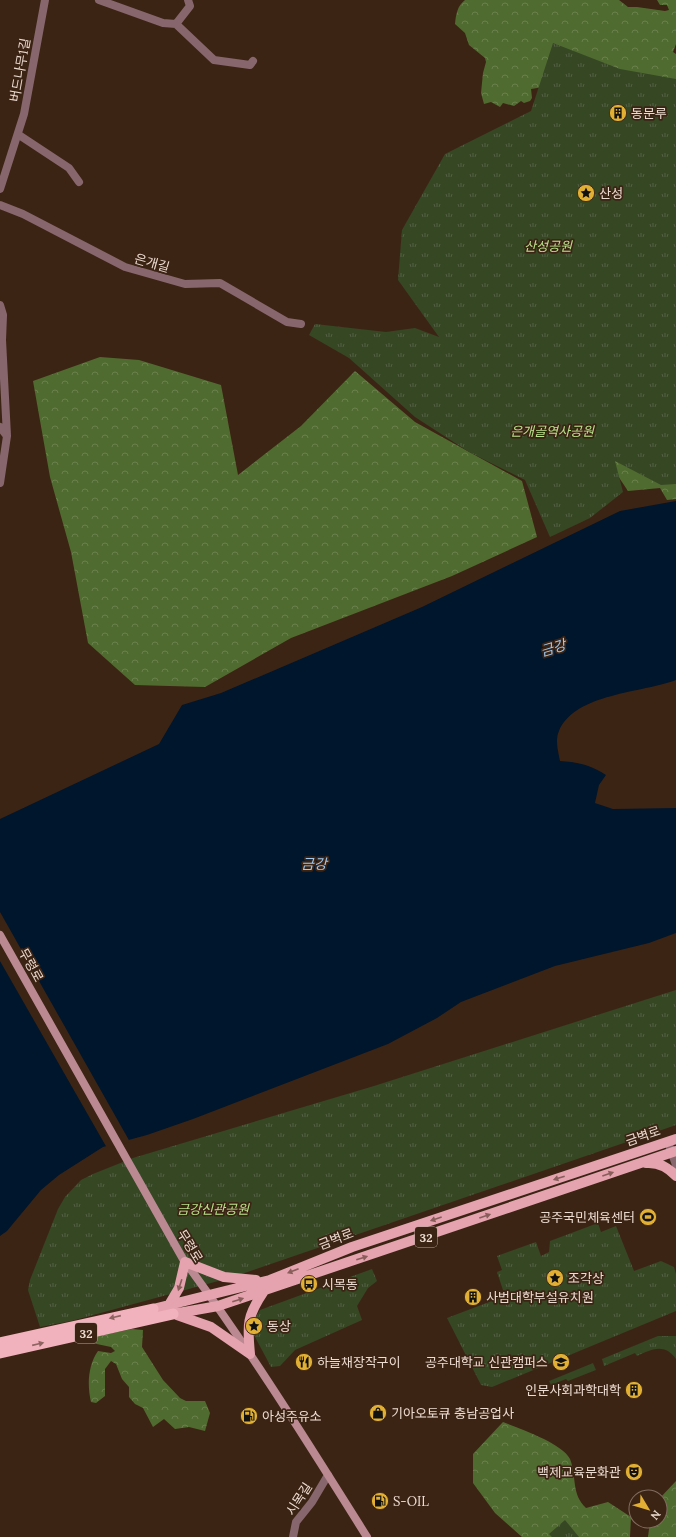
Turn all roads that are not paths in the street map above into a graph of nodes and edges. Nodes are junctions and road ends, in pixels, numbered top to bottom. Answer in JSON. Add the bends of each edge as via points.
{"nodes":[{"id":1,"x":44,"y":0,"type":"edge"},
{"id":2,"x":99,"y":0,"type":"edge"},
{"id":3,"x":188,"y":0,"type":"edge"},
{"id":4,"x":176,"y":24,"type":"junction"},
{"id":5,"x":253,"y":60,"type":"dead end"},
{"id":6,"x":19,"y":135,"type":"junction"},
{"id":7,"x":79,"y":182,"type":"dead end"},
{"id":8,"x":0,"y":189,"type":"edge"},
{"id":9,"x":0,"y":205,"type":"edge"},
{"id":10,"x":0,"y":305,"type":"edge"},
{"id":11,"x":301,"y":324,"type":"dead end"},
{"id":12,"x":0,"y":427,"type":"edge"},
{"id":13,"x":7,"y":436,"type":"junction"},
{"id":14,"x":0,"y":483,"type":"edge"},
{"id":15,"x":0,"y":935,"type":"edge"},
{"id":16,"x":673,"y":1146,"type":"edge"},
{"id":17,"x":636,"y":1164,"type":"junction"},
{"id":18,"x":676,"y":1166,"type":"edge"},
{"id":19,"x":676,"y":1176,"type":"edge"},
{"id":20,"x":184,"y":1261,"type":"junction"},
{"id":21,"x":270,"y":1280,"type":"junction"},
{"id":22,"x":264,"y":1291,"type":"junction"},
{"id":23,"x":210,"y":1295,"type":"junction"},
{"id":24,"x":218,"y":1306,"type":"junction"},
{"id":25,"x":153,"y":1308,"type":"joint"},
{"id":26,"x":171,"y":1309,"type":"junction"},
{"id":27,"x":0,"y":1344,"type":"edge"},
{"id":28,"x":0,"y":1353,"type":"edge"},
{"id":29,"x":250,"y":1354,"type":"junction"},
{"id":30,"x":328,"y":1475,"type":"junction"},
{"id":31,"x":293,"y":1537,"type":"edge"},
{"id":32,"x":367,"y":1537,"type":"edge"}],
"edges":[{"from":1,"to":6,"type":"street","name":"버드나무1길"},
{"from":2,"to":4,"type":"street","via":[[163,23]]},
{"from":3,"to":4,"type":"street","via":[[190,6]]},
{"from":4,"to":5,"type":"street","via":[[214,60],[250,65]]},
{"from":6,"to":7,"type":"street","via":[[69,168]]},
{"from":6,"to":8,"type":"street","name":"버드나무1길"},
{"from":9,"to":11,"type":"street","name":"은개길","via":[[23,214],[125,267],[185,284],[220,283],[287,322]]},
{"from":10,"to":13,"type":"street","via":[[3,315]]},
{"from":12,"to":13,"type":"street"},
{"from":13,"to":14,"type":"street"},
{"from":15,"to":20,"type":"main road","name":"무령로"},
{"from":16,"to":17,"type":"main road","name":"금벽로","number":"32"},
{"from":16,"to":18,"type":"street"},
{"from":16,"to":21,"type":"main road","name":"금벽로","number":"32","one_way":true,"via":[[359,1245]]},
{"from":17,"to":19,"type":"main road","via":[[654,1163],[665,1166]]},
{"from":22,"to":17,"type":"main road","name":"금벽로","number":"32","one_way":true},
{"from":20,"to":21,"type":"main road","via":[[224,1277]]},
{"from":20,"to":23,"type":"main road","name":"무령로"},
{"from":20,"to":26,"type":"main road","one_way":true,"via":[[179,1288]]},
{"from":21,"to":23,"type":"main road","name":"금벽로","number":"32"},
{"from":24,"to":22,"type":"main road","name":"금벽로","number":"32","one_way":true},
{"from":22,"to":29,"type":"main road","via":[[250,1314],[247,1329]]},
{"from":23,"to":24,"type":"main road","name":"무령로"},
{"from":23,"to":26,"type":"main road","name":"금벽로","number":"32"},
{"from":24,"to":26,"type":"main road","name":"금벽로","number":"32"},
{"from":24,"to":29,"type":"main road","name":"무령로"},
{"from":25,"to":26,"type":"main road","name":"금벽로","number":"32"},
{"from":25,"to":27,"type":"highway","name":"금벽로","number":"32","one_way":true},
{"from":28,"to":26,"type":"highway","name":"금벽로","number":"32","one_way":true},
{"from":26,"to":29,"type":"main road","via":[[211,1327]]},
{"from":29,"to":30,"type":"main road","name":"무령로"},
{"from":30,"to":31,"type":"street","name":"시목길","via":[[296,1522]]},
{"from":30,"to":32,"type":"main road","name":"무령로"}]}
